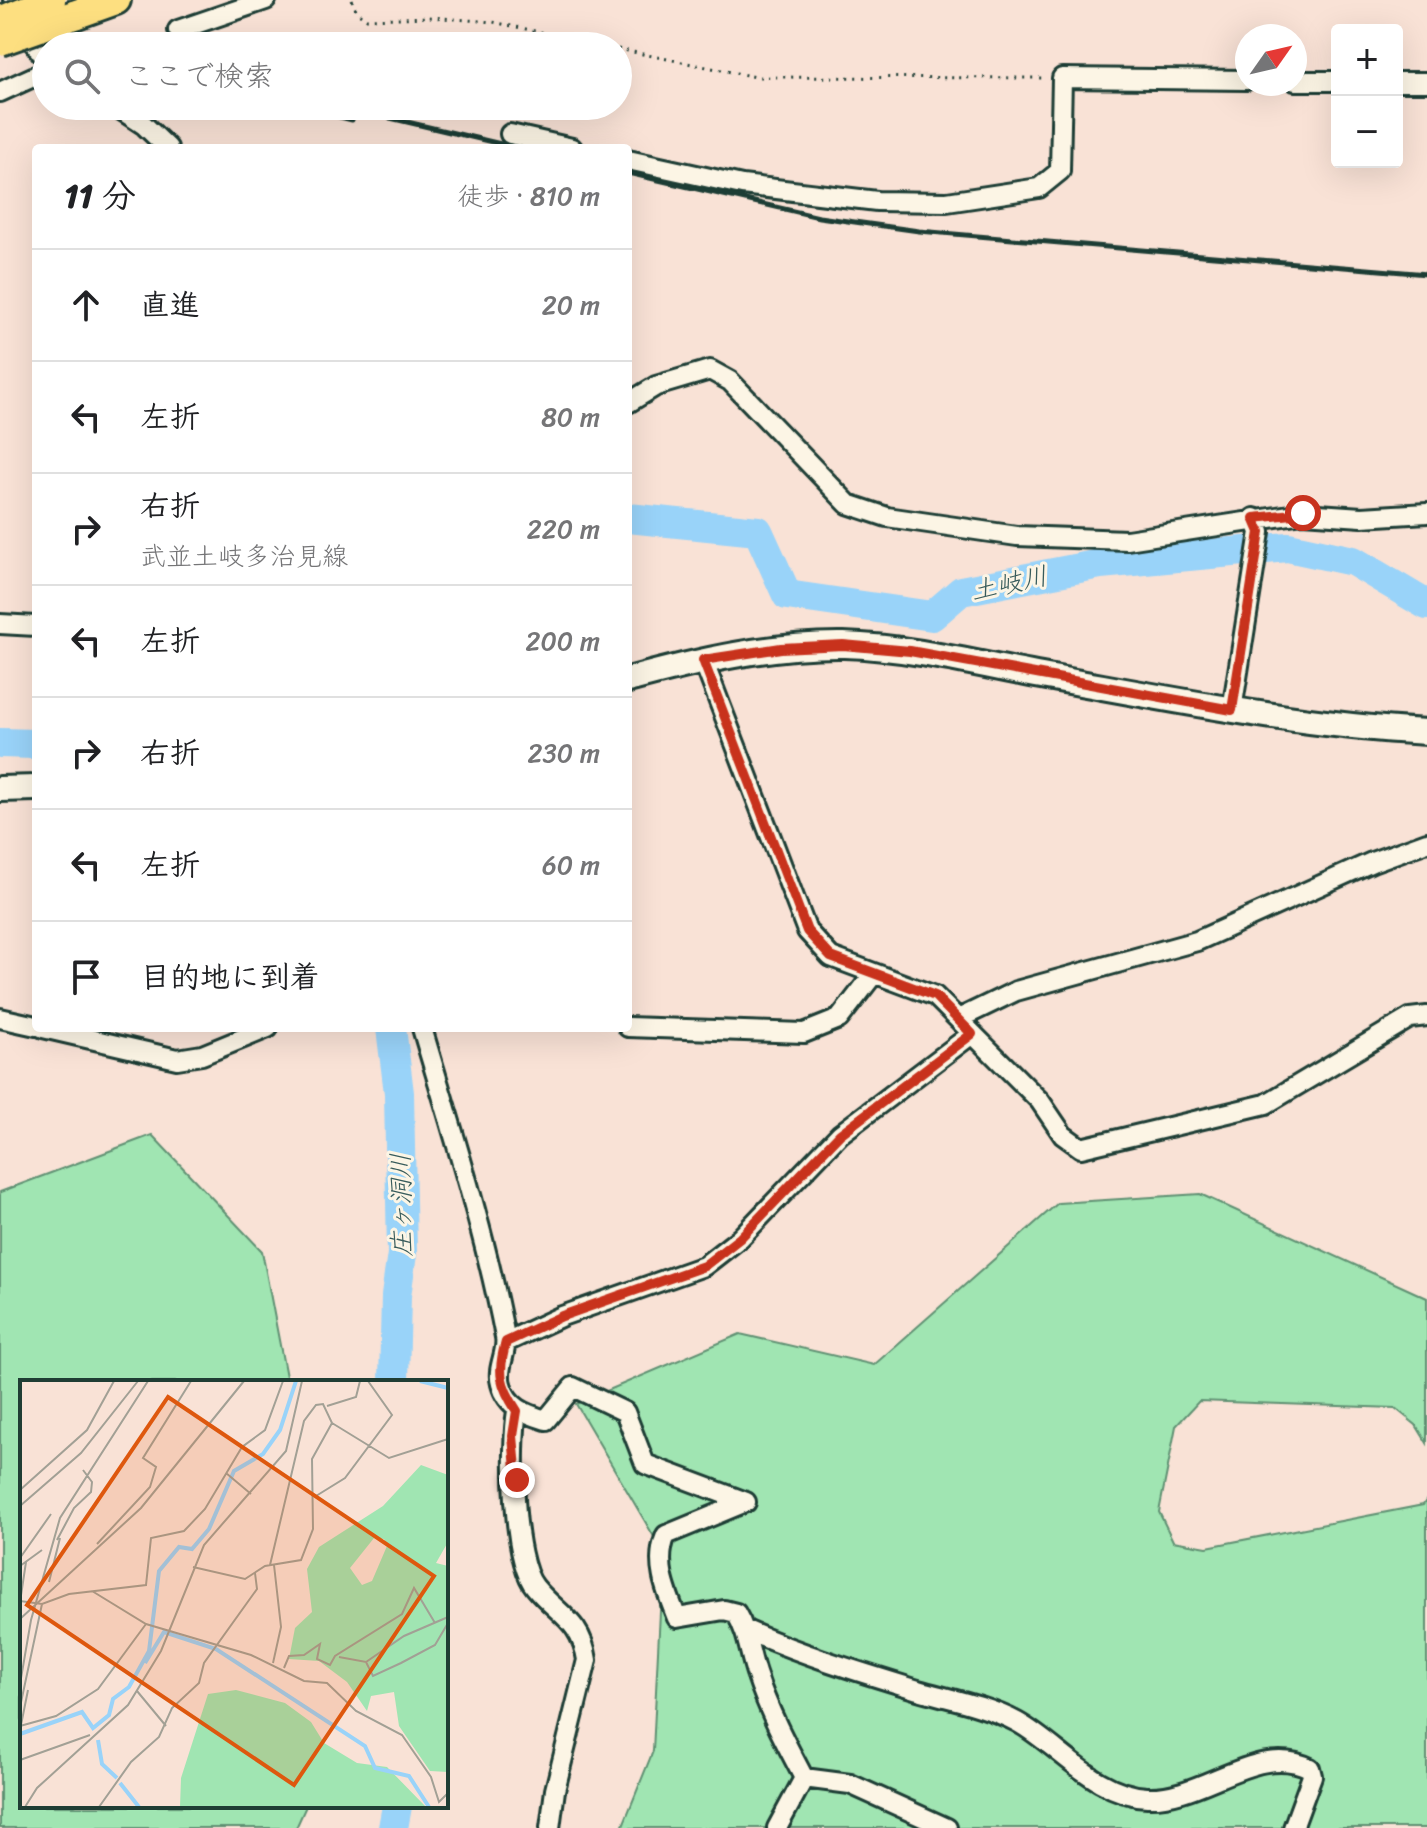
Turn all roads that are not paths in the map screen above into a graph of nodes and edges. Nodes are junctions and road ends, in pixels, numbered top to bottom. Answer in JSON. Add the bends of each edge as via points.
{"nodes":[{"id":1,"x":13,"y":0,"type":"edge"},
{"id":2,"x":116,"y":0,"type":"edge"},
{"id":3,"x":266,"y":0,"type":"edge"},
{"id":4,"x":63,"y":7,"type":"edge"},
{"id":5,"x":0,"y":21,"type":"edge"},
{"id":6,"x":178,"y":30,"type":"dead end"},
{"id":7,"x":32,"y":40,"type":"edge"},
{"id":8,"x":0,"y":41,"type":"edge"},
{"id":9,"x":32,"y":77,"type":"edge"},
{"id":10,"x":1235,"y":80,"type":"edge"},
{"id":11,"x":1307,"y":81,"type":"edge"},
{"id":12,"x":1331,"y":81,"type":"edge"},
{"id":13,"x":1403,"y":82,"type":"edge"},
{"id":14,"x":1427,"y":82,"type":"edge"},
{"id":15,"x":0,"y":92,"type":"edge"},
{"id":16,"x":133,"y":120,"type":"edge"},
{"id":17,"x":510,"y":134,"type":"dead end"},
{"id":18,"x":163,"y":144,"type":"edge"},
{"id":19,"x":554,"y":144,"type":"edge"},
{"id":20,"x":632,"y":161,"type":"edge"},
{"id":21,"x":632,"y":401,"type":"edge"},
{"id":22,"x":1427,"y":513,"type":"edge"},
{"id":23,"x":1257,"y":525,"type":"junction"},
{"id":24,"x":0,"y":624,"type":"edge"},
{"id":25,"x":32,"y":626,"type":"edge"},
{"id":26,"x":703,"y":660,"type":"junction"},
{"id":27,"x":632,"y":679,"type":"edge"},
{"id":28,"x":1234,"y":702,"type":"junction"},
{"id":29,"x":1427,"y":732,"type":"edge"},
{"id":30,"x":32,"y":788,"type":"edge"},
{"id":31,"x":0,"y":789,"type":"edge"},
{"id":32,"x":1427,"y":842,"type":"edge"},
{"id":33,"x":873,"y":975,"type":"junction"},
{"id":34,"x":1427,"y":1016,"type":"edge"},
{"id":35,"x":0,"y":1018,"type":"edge"},
{"id":36,"x":958,"y":1019,"type":"junction"},
{"id":37,"x":32,"y":1025,"type":"edge"},
{"id":38,"x":632,"y":1027,"type":"edge"},
{"id":39,"x":60,"y":1032,"type":"edge"},
{"id":40,"x":258,"y":1032,"type":"edge"},
{"id":41,"x":423,"y":1032,"type":"edge"},
{"id":42,"x":972,"y":1034,"type":"junction"},
{"id":43,"x":506,"y":1342,"type":"junction"},
{"id":44,"x":517,"y":1411,"type":"junction"},
{"id":45,"x":746,"y":1630,"type":"junction"},
{"id":46,"x":804,"y":1778,"type":"junction"},
{"id":47,"x":550,"y":1828,"type":"edge"},
{"id":48,"x":777,"y":1828,"type":"edge"},
{"id":49,"x":947,"y":1828,"type":"edge"},
{"id":50,"x":1293,"y":1828,"type":"edge"}],
"edges":[{"from":1,"to":7,"type":"street"},
{"from":2,"to":4,"type":"highway"},
{"from":3,"to":6,"type":"street"},
{"from":4,"to":5,"type":"highway","bridge":true},
{"from":4,"to":8,"type":"highway","bridge":true},
{"from":9,"to":15,"type":"street"},
{"from":10,"to":20,"type":"street","via":[[1062,78],[1060,171],[1039,188],[947,202],[877,201],[742,185]]},
{"from":11,"to":12,"type":"street"},
{"from":13,"to":14,"type":"street"},
{"from":16,"to":18,"type":"street"},
{"from":17,"to":19,"type":"street"},
{"from":21,"to":23,"type":"street","via":[[656,386],[710,370],[730,381],[848,504],[887,517],[1017,536],[1127,540]]},
{"from":22,"to":23,"type":"street","via":[[1303,513]]},
{"from":23,"to":28,"type":"street"},
{"from":24,"to":25,"type":"street"},
{"from":26,"to":27,"type":"main road"},
{"from":26,"to":28,"type":"main road","via":[[843,645]]},
{"from":26,"to":33,"type":"street","via":[[807,931],[831,957]]},
{"from":28,"to":29,"type":"main road","via":[[1366,729]]},
{"from":30,"to":31,"type":"main road"},
{"from":32,"to":36,"type":"street","via":[[1197,941],[1016,991]]},
{"from":33,"to":36,"type":"street","via":[[935,996]]},
{"from":33,"to":38,"type":"street","via":[[839,1019],[804,1033]]},
{"from":34,"to":42,"type":"street","via":[[1410,1018],[1266,1104],[1081,1148],[1063,1135],[1040,1101]]},
{"from":35,"to":37,"type":"street"},
{"from":36,"to":42,"type":"street"},
{"from":39,"to":40,"type":"street","via":[[177,1059],[202,1055]]},
{"from":41,"to":43,"type":"street","via":[[475,1210]]},
{"from":42,"to":43,"type":"street","via":[[840,1134],[740,1238],[704,1266],[562,1316]]},
{"from":43,"to":44,"type":"street","via":[[499,1366],[501,1387]]},
{"from":44,"to":45,"type":"street","via":[[546,1420],[573,1387],[592,1393],[625,1412],[645,1464],[746,1502],[666,1535],[660,1551],[665,1588],[677,1618],[724,1610],[736,1613]]},
{"from":44,"to":47,"type":"street","via":[[517,1546],[533,1585],[584,1639],[587,1660]]},
{"from":45,"to":46,"type":"street","via":[[773,1718]]},
{"from":45,"to":50,"type":"street","via":[[807,1657],[1017,1722],[1112,1788],[1147,1797],[1293,1759],[1310,1768],[1312,1776]]},
{"from":46,"to":48,"type":"street"},
{"from":46,"to":49,"type":"street","via":[[850,1784]]}]}
